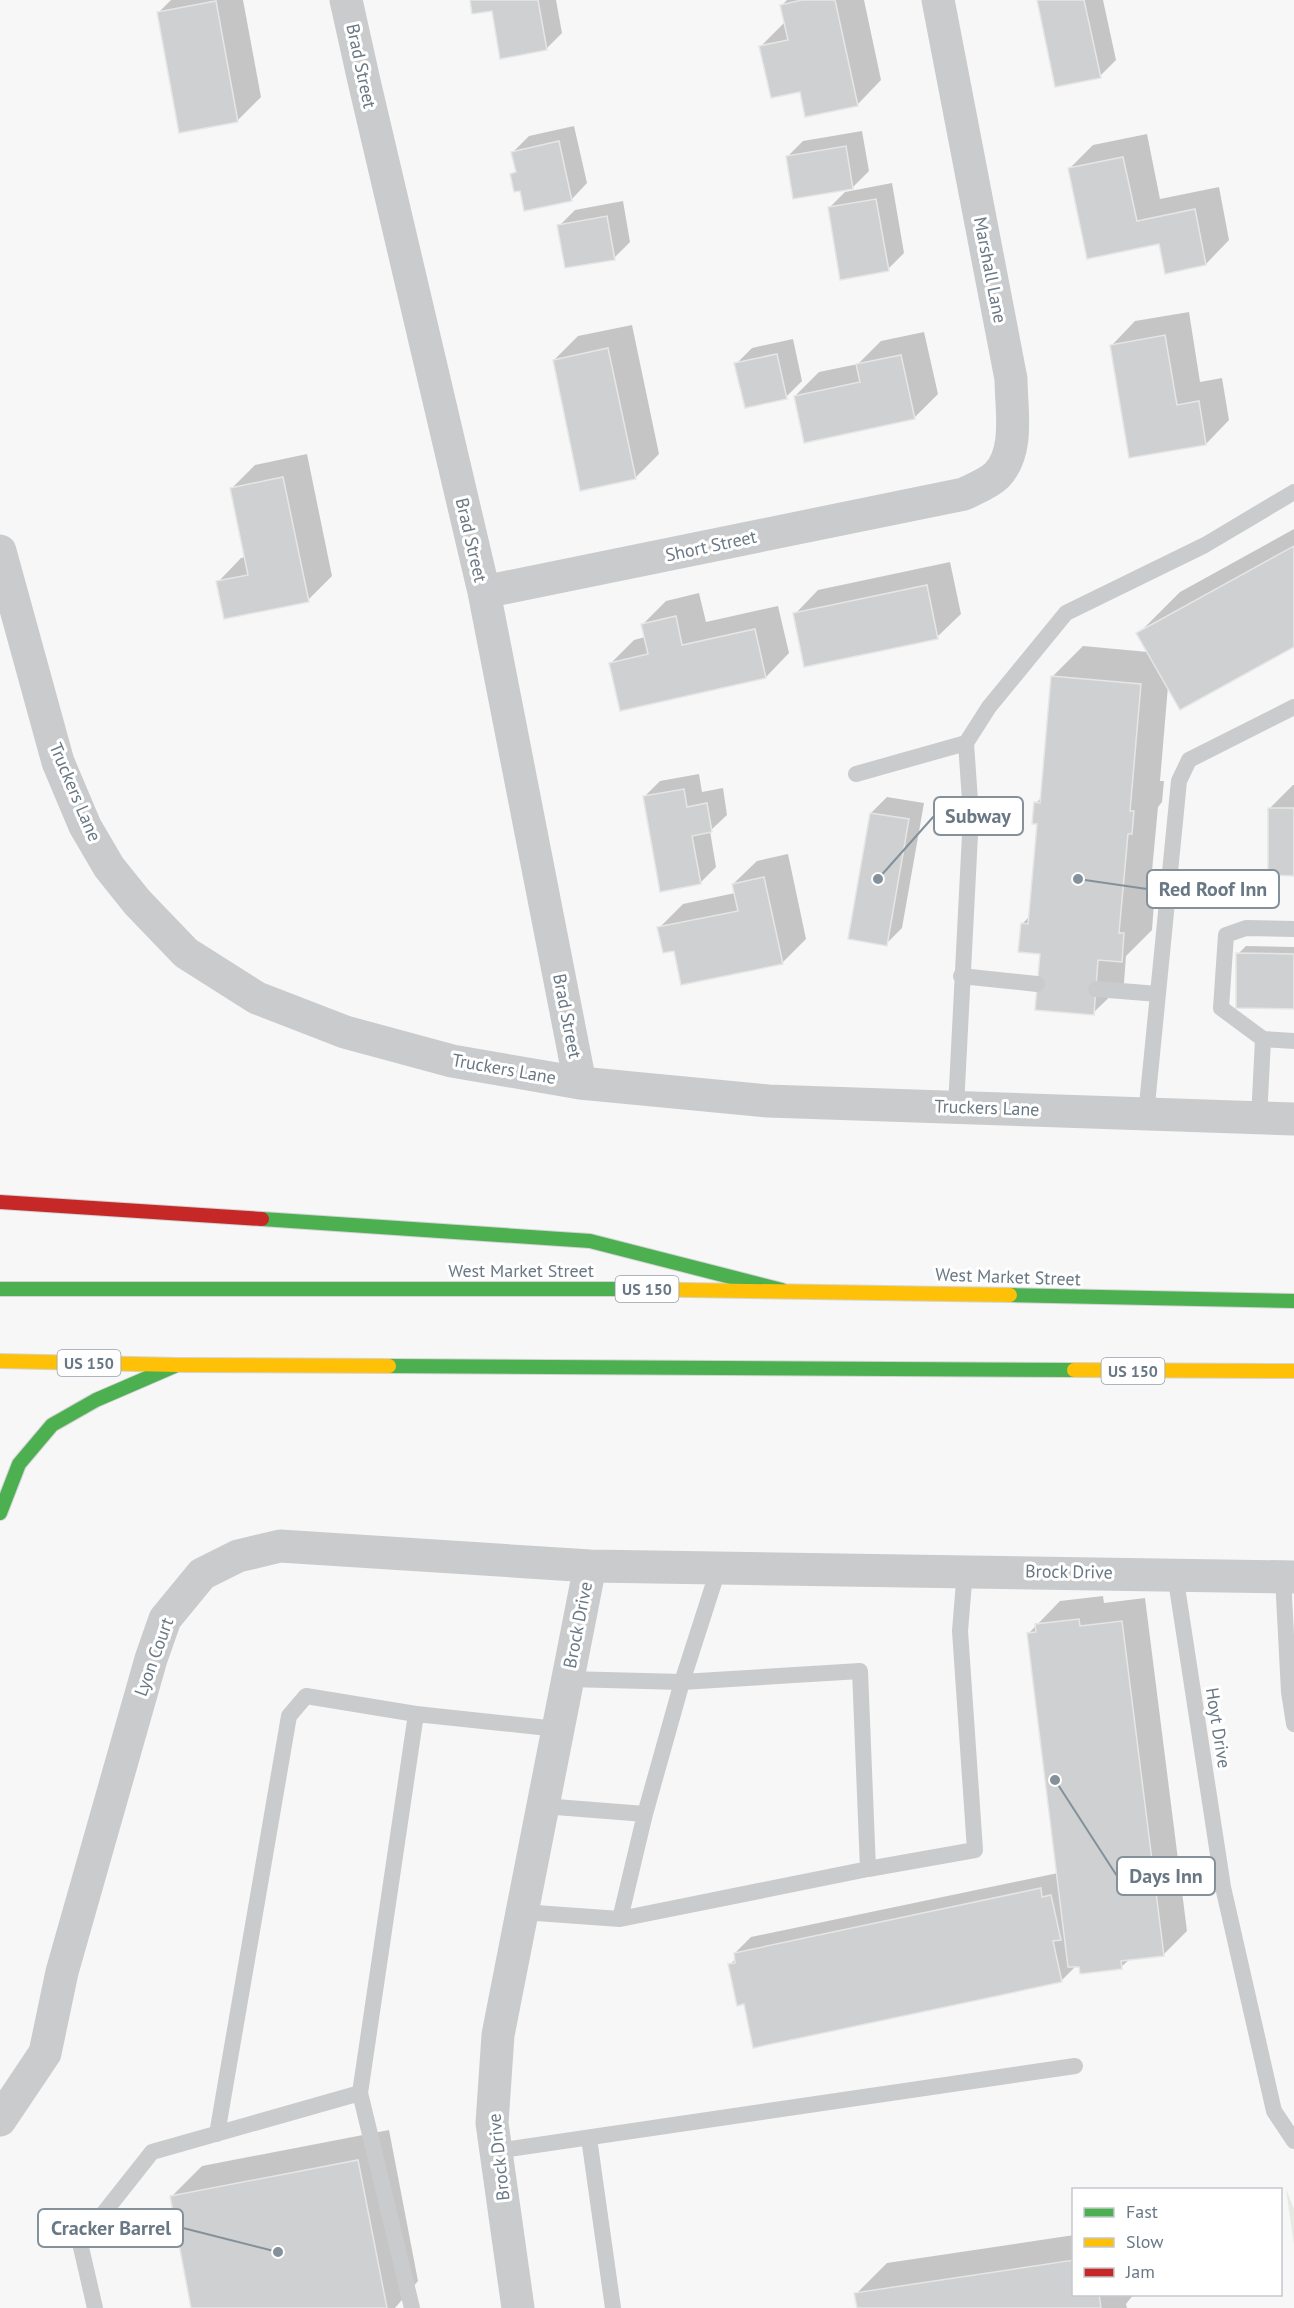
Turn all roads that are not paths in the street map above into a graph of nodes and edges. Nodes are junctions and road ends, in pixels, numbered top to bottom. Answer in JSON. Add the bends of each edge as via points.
{"nodes":[{"id":1,"x":346,"y":0,"type":"edge"},
{"id":2,"x":938,"y":0,"type":"edge"},
{"id":3,"x":1294,"y":492,"type":"edge"},
{"id":4,"x":937,"y":500,"type":"joint"},
{"id":5,"x":0,"y":551,"type":"edge"},
{"id":6,"x":484,"y":592,"type":"junction"},
{"id":7,"x":1294,"y":708,"type":"edge"},
{"id":8,"x":966,"y":743,"type":"junction"},
{"id":9,"x":856,"y":774,"type":"dead end"},
{"id":10,"x":1294,"y":929,"type":"edge"},
{"id":11,"x":961,"y":976,"type":"junction"},
{"id":12,"x":1037,"y":984,"type":"dead end"},
{"id":13,"x":1096,"y":989,"type":"dead end"},
{"id":14,"x":1158,"y":994,"type":"junction"},
{"id":15,"x":1263,"y":1039,"type":"junction"},
{"id":16,"x":1294,"y":1041,"type":"edge"},
{"id":17,"x":580,"y":1083,"type":"junction"},
{"id":18,"x":956,"y":1107,"type":"junction"},
{"id":19,"x":1146,"y":1115,"type":"junction"},
{"id":20,"x":1259,"y":1119,"type":"junction"},
{"id":21,"x":1294,"y":1119,"type":"edge"},
{"id":22,"x":0,"y":1202,"type":"edge"},
{"id":23,"x":0,"y":1289,"type":"edge"},
{"id":24,"x":782,"y":1290,"type":"junction"},
{"id":25,"x":1294,"y":1301,"type":"edge"},
{"id":26,"x":0,"y":1361,"type":"edge"},
{"id":27,"x":177,"y":1365,"type":"junction"},
{"id":28,"x":1294,"y":1371,"type":"edge"},
{"id":29,"x":0,"y":1513,"type":"edge"},
{"id":30,"x":590,"y":1566,"type":"junction"},
{"id":31,"x":719,"y":1567,"type":"junction"},
{"id":32,"x":965,"y":1570,"type":"junction"},
{"id":33,"x":1175,"y":1574,"type":"junction"},
{"id":34,"x":1288,"y":1577,"type":"edge"},
{"id":35,"x":568,"y":1679,"type":"junction"},
{"id":36,"x":682,"y":1682,"type":"junction"},
{"id":37,"x":416,"y":1714,"type":"junction"},
{"id":38,"x":1294,"y":1724,"type":"edge"},
{"id":39,"x":558,"y":1729,"type":"junction"},
{"id":40,"x":543,"y":1806,"type":"junction"},
{"id":41,"x":645,"y":1814,"type":"junction"},
{"id":42,"x":868,"y":1869,"type":"junction"},
{"id":43,"x":522,"y":1912,"type":"junction"},
{"id":44,"x":620,"y":1919,"type":"junction"},
{"id":45,"x":1075,"y":2066,"type":"dead end"},
{"id":46,"x":360,"y":2093,"type":"junction"},
{"id":47,"x":0,"y":2120,"type":"edge"},
{"id":48,"x":217,"y":2133,"type":"junction"},
{"id":49,"x":589,"y":2138,"type":"junction"},
{"id":50,"x":1294,"y":2140,"type":"edge"},
{"id":51,"x":496,"y":2151,"type":"junction"},
{"id":52,"x":95,"y":2308,"type":"edge"},
{"id":53,"x":412,"y":2308,"type":"edge"},
{"id":54,"x":518,"y":2308,"type":"edge"},
{"id":55,"x":613,"y":2308,"type":"edge"}],
"edges":[{"from":1,"to":6,"type":"street","name":"Brad Street"},
{"from":2,"to":4,"type":"street","name":"Marshall Lane","via":[[1011,379],[1012,441],[997,475],[964,494]]},
{"from":3,"to":8,"type":"lane","via":[[1205,545],[1066,613],[989,707]]},
{"from":4,"to":6,"type":"street","name":"Short Street"},
{"from":5,"to":17,"type":"street","name":"Truckers Lane","via":[[58,762],[85,826],[109,867],[186,953],[256,999],[345,1032],[452,1061]]},
{"from":6,"to":17,"type":"street","name":"Brad Street"},
{"from":7,"to":14,"type":"lane","via":[[1189,760],[1179,782]]},
{"from":8,"to":9,"type":"lane"},
{"from":8,"to":11,"type":"lane","via":[[971,815]]},
{"from":10,"to":15,"type":"lane","via":[[1246,928],[1226,935],[1221,1008]]},
{"from":11,"to":12,"type":"lane"},
{"from":11,"to":18,"type":"lane"},
{"from":13,"to":14,"type":"lane"},
{"from":14,"to":19,"type":"lane"},
{"from":15,"to":16,"type":"lane"},
{"from":15,"to":20,"type":"lane"},
{"from":17,"to":18,"type":"street","name":"Truckers Lane","via":[[768,1101]]},
{"from":18,"to":19,"type":"street","name":"Truckers Lane"},
{"from":19,"to":20,"type":"street","name":"Truckers Lane"},
{"from":20,"to":21,"type":"street","name":"Truckers Lane"},
{"from":22,"to":24,"type":"main road","via":[[590,1241]]},
{"from":23,"to":24,"type":"main road","name":"West Market Street","number":"US 150"},
{"from":24,"to":25,"type":"main road","name":"West Market Street","number":"US 150"},
{"from":26,"to":27,"type":"main road","number":"US 150"},
{"from":27,"to":28,"type":"main road","number":"US 150"},
{"from":27,"to":29,"type":"main road","via":[[96,1400],[52,1425],[19,1464]]},
{"from":30,"to":31,"type":"street","name":"Brock Drive"},
{"from":30,"to":35,"type":"street","name":"Brock Drive"},
{"from":30,"to":47,"type":"street","name":"Lyon Court","via":[[280,1546],[238,1556],[202,1574],[165,1618],[62,1972],[45,2053]]},
{"from":31,"to":32,"type":"street","name":"Brock Drive"},
{"from":31,"to":36,"type":"lane"},
{"from":32,"to":33,"type":"street","name":"Brock Drive"},
{"from":32,"to":42,"type":"lane","via":[[960,1631],[975,1850]]},
{"from":33,"to":34,"type":"street","name":"Brock Drive"},
{"from":33,"to":50,"type":"lane","name":"Hoyt Drive","via":[[1223,1887],[1274,2111]]},
{"from":34,"to":38,"type":"lane","via":[[1289,1692]]},
{"from":35,"to":36,"type":"lane"},
{"from":35,"to":39,"type":"street","name":"Brock Drive"},
{"from":36,"to":41,"type":"lane"},
{"from":36,"to":42,"type":"lane","via":[[860,1671]]},
{"from":37,"to":39,"type":"lane"},
{"from":37,"to":46,"type":"lane"},
{"from":37,"to":48,"type":"lane","via":[[306,1696],[289,1716]]},
{"from":39,"to":40,"type":"street","name":"Brock Drive"},
{"from":40,"to":41,"type":"lane"},
{"from":40,"to":43,"type":"street","name":"Brock Drive"},
{"from":41,"to":44,"type":"lane"},
{"from":42,"to":44,"type":"lane"},
{"from":43,"to":44,"type":"lane"},
{"from":43,"to":51,"type":"street","name":"Brock Drive","via":[[498,2035],[492,2122]]},
{"from":45,"to":49,"type":"lane"},
{"from":46,"to":48,"type":"lane"},
{"from":46,"to":53,"type":"lane"},
{"from":48,"to":52,"type":"lane","via":[[152,2152],[80,2243]]},
{"from":49,"to":51,"type":"lane"},
{"from":49,"to":55,"type":"lane"},
{"from":51,"to":54,"type":"street","name":"Brock Drive"}]}
